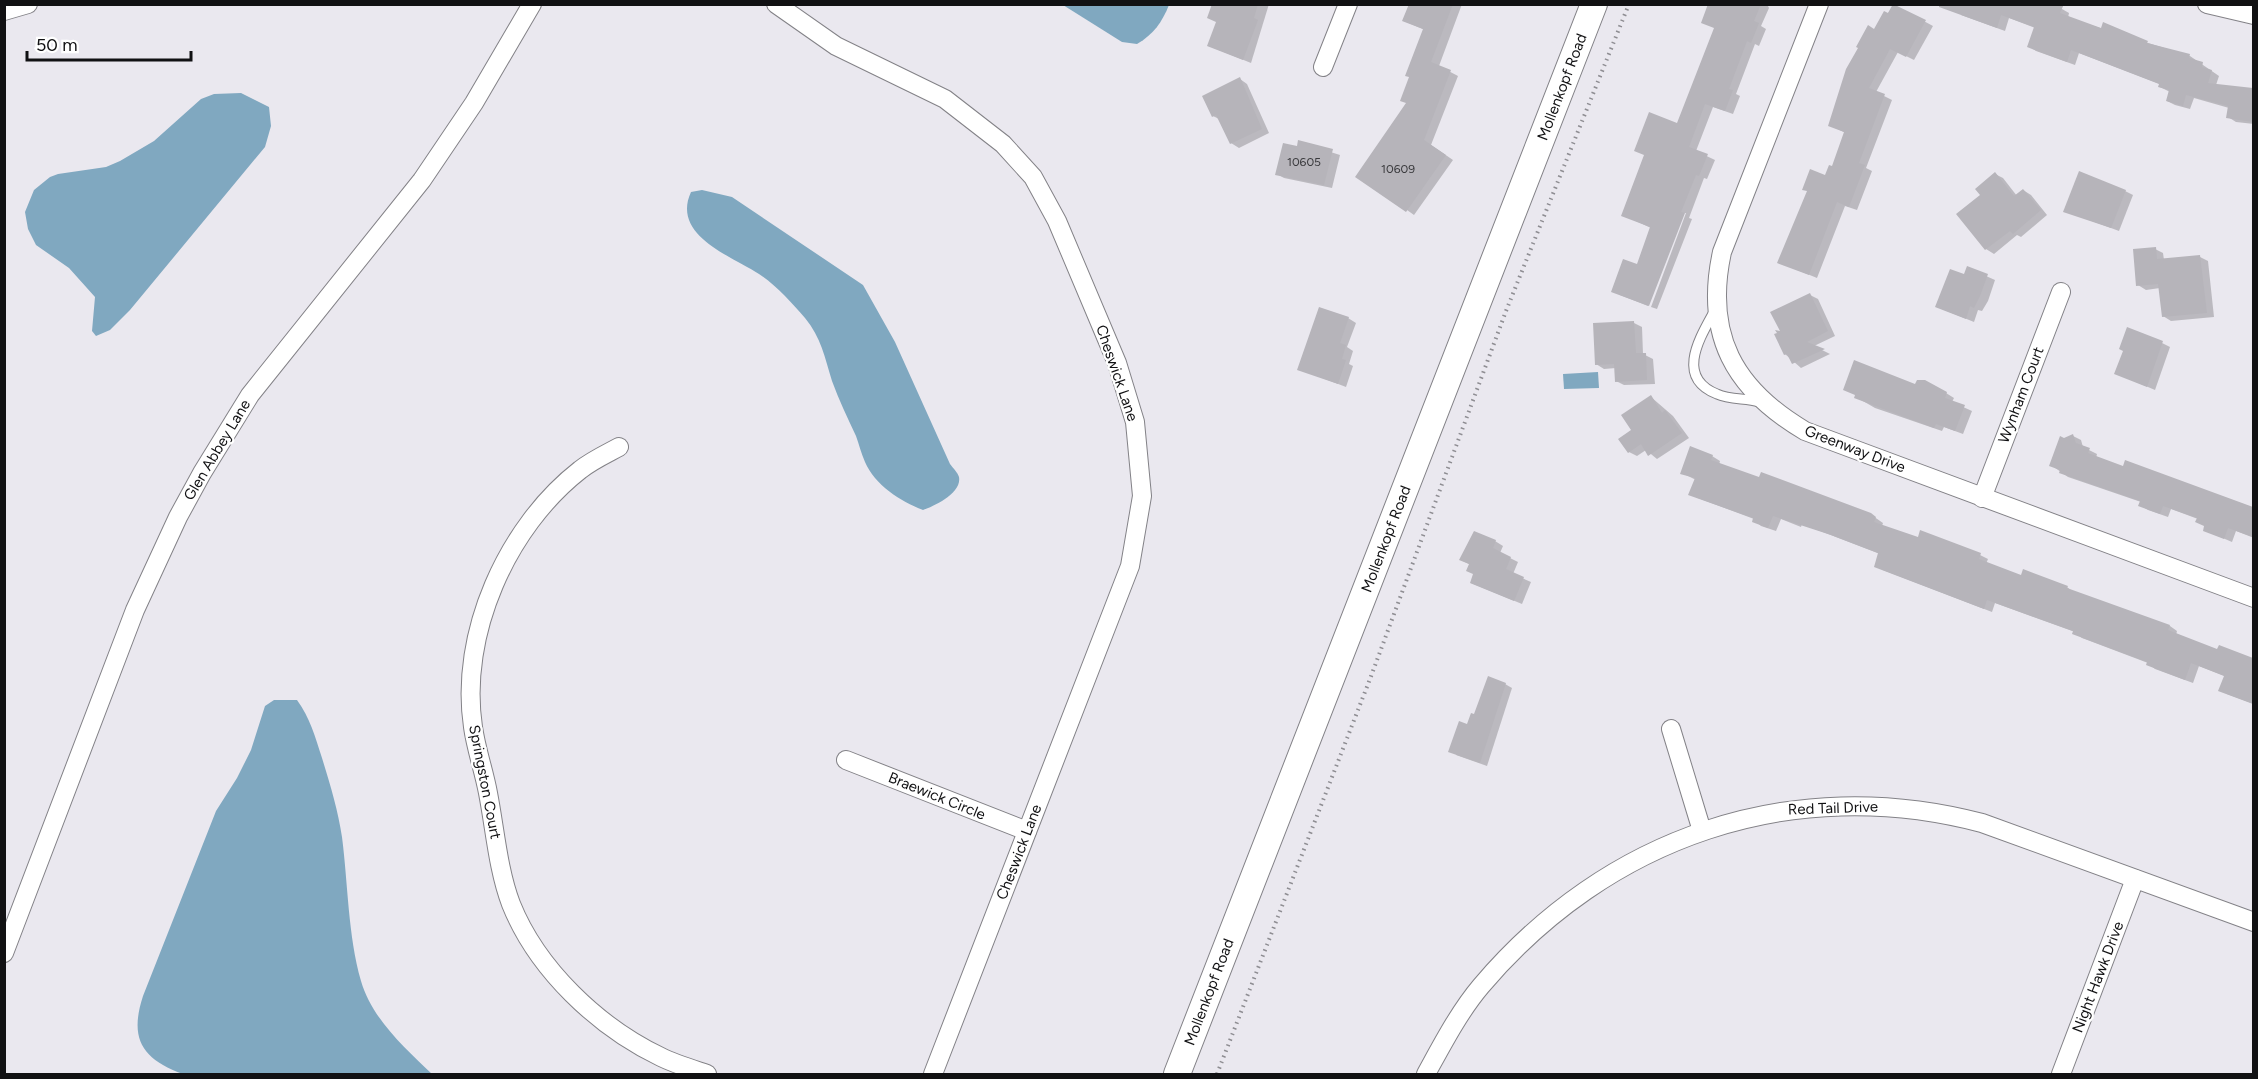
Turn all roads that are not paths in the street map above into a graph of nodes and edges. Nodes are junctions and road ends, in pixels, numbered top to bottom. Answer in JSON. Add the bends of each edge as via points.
{"nodes":[{"id":1,"x":28,"y":4,"type":"edge"},
{"id":2,"x":532,"y":4,"type":"edge"},
{"id":3,"x":776,"y":4,"type":"edge"},
{"id":4,"x":1348,"y":4,"type":"edge"},
{"id":5,"x":1594,"y":4,"type":"edge"},
{"id":6,"x":1819,"y":4,"type":"edge"},
{"id":7,"x":2207,"y":4,"type":"edge"},
{"id":8,"x":4,"y":11,"type":"edge"},
{"id":9,"x":2253,"y":15,"type":"edge"},
{"id":10,"x":1323,"y":68,"type":"dead end"},
{"id":11,"x":2061,"y":292,"type":"dead end"},
{"id":12,"x":1716,"y":308,"type":"junction"},
{"id":13,"x":1764,"y":404,"type":"junction"},
{"id":14,"x":619,"y":447,"type":"dead end"},
{"id":15,"x":1982,"y":498,"type":"junction"},
{"id":16,"x":2253,"y":598,"type":"edge"},
{"id":17,"x":1671,"y":729,"type":"dead end"},
{"id":18,"x":846,"y":760,"type":"dead end"},
{"id":19,"x":1027,"y":831,"type":"junction"},
{"id":20,"x":1702,"y":831,"type":"junction"},
{"id":21,"x":2135,"y":879,"type":"junction"},
{"id":22,"x":2253,"y":922,"type":"edge"},
{"id":23,"x":4,"y":953,"type":"edge"},
{"id":24,"x":707,"y":1074,"type":"edge"},
{"id":25,"x":933,"y":1074,"type":"edge"},
{"id":26,"x":1177,"y":1074,"type":"edge"},
{"id":27,"x":1426,"y":1074,"type":"edge"},
{"id":28,"x":2061,"y":1074,"type":"edge"}],
"edges":[{"from":1,"to":8,"type":"street"},
{"from":2,"to":23,"type":"street","name":"Glen Abbey Lane","via":[[474,104],[422,180],[250,394],[177,517],[135,610]]},
{"from":3,"to":19,"type":"street","name":"Cheswick Lane","via":[[836,46],[945,99],[1003,144],[1033,177],[1057,221],[1117,363],[1135,422],[1142,496],[1130,566]]},
{"from":4,"to":10,"type":"street"},
{"from":5,"to":26,"type":"street","name":"Mollenkopf Road"},
{"from":6,"to":12,"type":"street","name":"Greenway Drive","via":[[1722,252]]},
{"from":7,"to":9,"type":"street"},
{"from":11,"to":15,"type":"street","name":"Wynham Court"},
{"from":12,"to":13,"type":"street","name":"Greenway Drive","via":[[1733,364]]},
{"from":12,"to":13,"type":"lane","via":[[1695,346],[1696,374],[1700,382],[1717,394]]},
{"from":13,"to":15,"type":"street","name":"Greenway Drive","via":[[1805,431]]},
{"from":14,"to":24,"type":"street","name":"Springston Court","via":[[581,469],[554,493],[507,557],[477,634],[472,666],[473,726],[512,904],[542,957],[576,997],[613,1028],[660,1056]]},
{"from":15,"to":16,"type":"street","name":"Greenway Drive"},
{"from":17,"to":20,"type":"street"},
{"from":18,"to":19,"type":"street","name":"Braewick Circle"},
{"from":19,"to":25,"type":"street","name":"Cheswick Lane"},
{"from":20,"to":21,"type":"street","name":"Red Tail Drive","via":[[1753,815],[1803,807],[1898,807],[1982,823]]},
{"from":20,"to":27,"type":"street","name":"Red Tail Drive","via":[[1645,854],[1603,877],[1556,911],[1479,987]]},
{"from":21,"to":22,"type":"street","name":"Red Tail Drive"},
{"from":21,"to":28,"type":"street","name":"Night Hawk Drive"}]}
